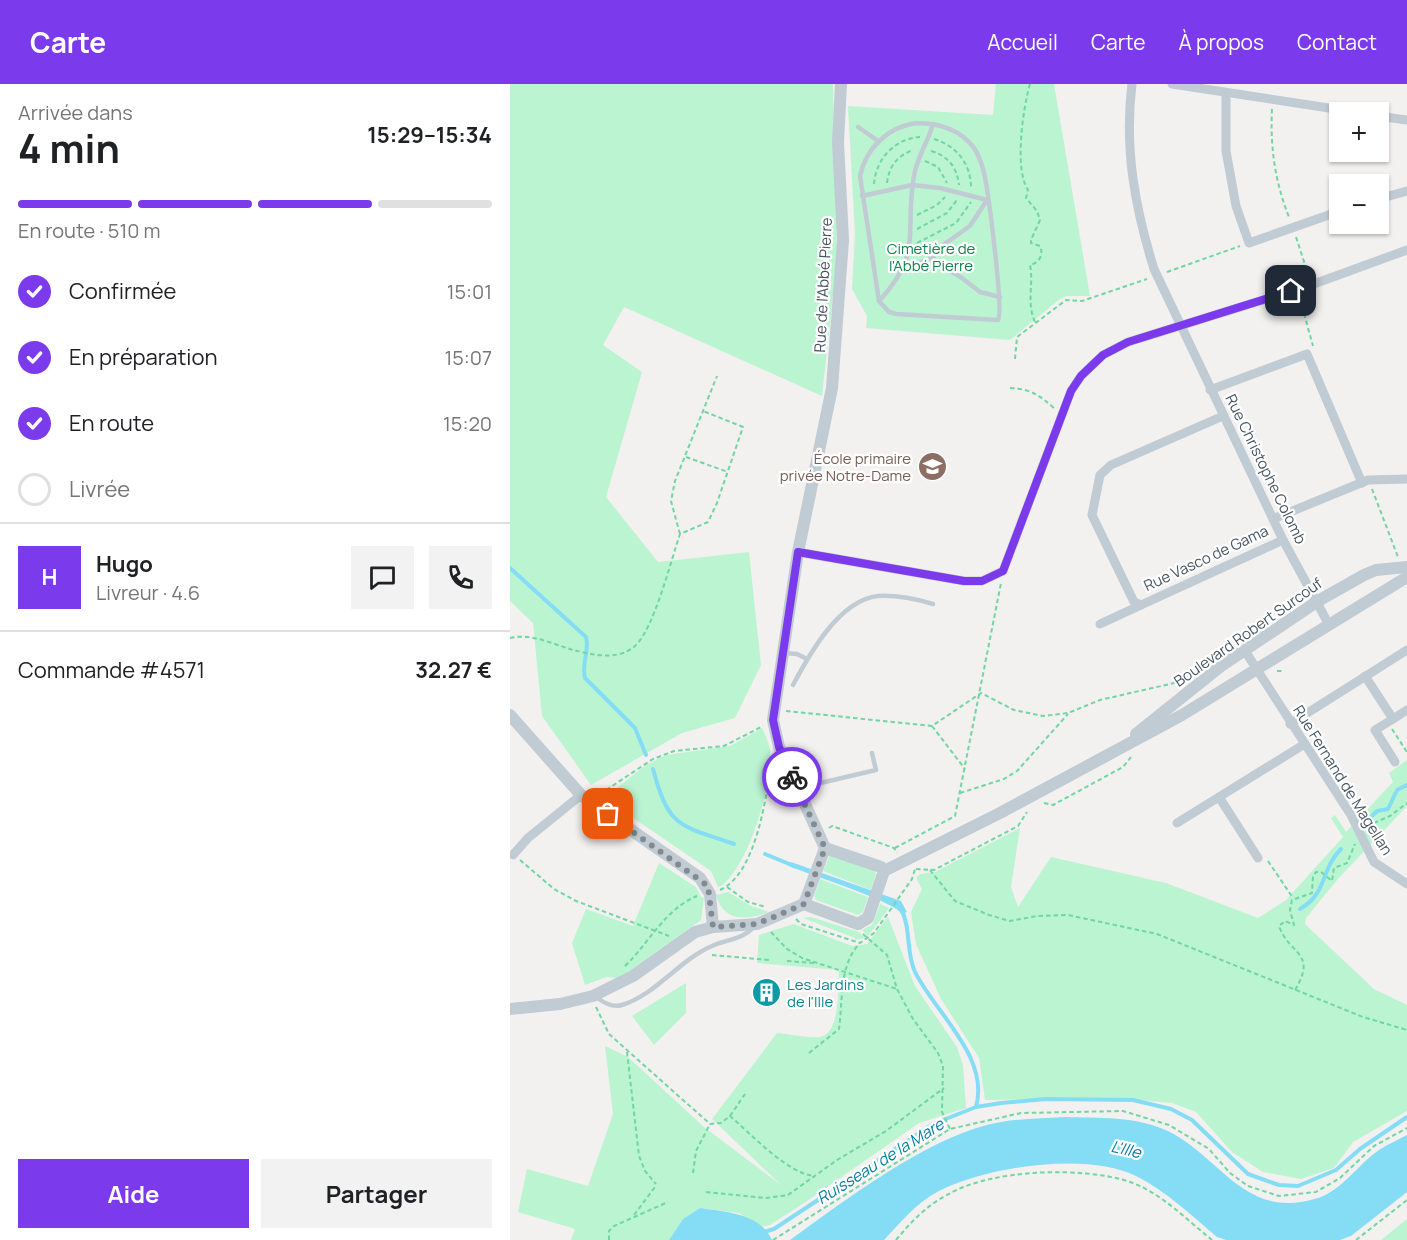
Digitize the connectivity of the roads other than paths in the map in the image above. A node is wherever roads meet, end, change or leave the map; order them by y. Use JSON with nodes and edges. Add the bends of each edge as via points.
{"nodes":[{"id":1,"x":841,"y":84,"type":"edge"},
{"id":2,"x":1132,"y":84,"type":"edge"},
{"id":3,"x":1172,"y":84,"type":"edge"},
{"id":4,"x":1226,"y":93,"type":"junction"},
{"id":5,"x":1329,"y":108,"type":"edge"},
{"id":6,"x":1389,"y":118,"type":"edge"},
{"id":7,"x":1407,"y":120,"type":"edge"},
{"id":8,"x":933,"y":124,"type":"junction"},
{"id":9,"x":858,"y":127,"type":"dead end"},
{"id":10,"x":878,"y":141,"type":"junction"},
{"id":11,"x":912,"y":185,"type":"junction"},
{"id":12,"x":1407,"y":191,"type":"edge"},
{"id":13,"x":862,"y":196,"type":"junction"},
{"id":14,"x":1389,"y":196,"type":"edge"},
{"id":15,"x":987,"y":200,"type":"junction"},
{"id":16,"x":1329,"y":215,"type":"edge"},
{"id":17,"x":1407,"y":250,"type":"edge"},
{"id":18,"x":933,"y":257,"type":"junction"},
{"id":19,"x":904,"y":270,"type":"junction"},
{"id":20,"x":1000,"y":297,"type":"junction"},
{"id":21,"x":879,"y":301,"type":"junction"},
{"id":22,"x":1180,"y":327,"type":"junction"},
{"id":23,"x":1210,"y":390,"type":"junction"},
{"id":24,"x":1223,"y":416,"type":"junction"},
{"id":25,"x":1407,"y":479,"type":"edge"},
{"id":26,"x":1365,"y":481,"type":"junction"},
{"id":27,"x":1273,"y":519,"type":"junction"},
{"id":28,"x":1283,"y":540,"type":"junction"},
{"id":29,"x":798,"y":552,"type":"junction"},
{"id":30,"x":1404,"y":570,"type":"edge"},
{"id":31,"x":1318,"y":601,"type":"junction"},
{"id":32,"x":933,"y":604,"type":"dead end"},
{"id":33,"x":1142,"y":605,"type":"junction"},
{"id":34,"x":1328,"y":623,"type":"junction"},
{"id":35,"x":1100,"y":624,"type":"dead end"},
{"id":36,"x":1407,"y":650,"type":"edge"},
{"id":37,"x":1245,"y":651,"type":"junction"},
{"id":38,"x":783,"y":653,"type":"junction"},
{"id":39,"x":807,"y":659,"type":"junction"},
{"id":40,"x":1257,"y":671,"type":"junction"},
{"id":41,"x":1365,"y":676,"type":"junction"},
{"id":42,"x":793,"y":685,"type":"dead end"},
{"id":43,"x":1407,"y":711,"type":"edge"},
{"id":44,"x":510,"y":715,"type":"edge"},
{"id":45,"x":1390,"y":721,"type":"junction"},
{"id":46,"x":1290,"y":724,"type":"junction"},
{"id":47,"x":1303,"y":745,"type":"junction"},
{"id":48,"x":1119,"y":749,"type":"junction"},
{"id":49,"x":872,"y":753,"type":"dead end"},
{"id":50,"x":1395,"y":762,"type":"dead end"},
{"id":51,"x":798,"y":788,"type":"junction"},
{"id":52,"x":1220,"y":797,"type":"junction"},
{"id":53,"x":585,"y":798,"type":"junction"},
{"id":54,"x":1177,"y":823,"type":"dead end"},
{"id":55,"x":822,"y":853,"type":"junction"},
{"id":56,"x":513,"y":855,"type":"road end"},
{"id":57,"x":1258,"y":858,"type":"road end"},
{"id":58,"x":882,"y":876,"type":"junction"},
{"id":59,"x":1407,"y":884,"type":"edge"},
{"id":60,"x":804,"y":904,"type":"junction"},
{"id":61,"x":757,"y":924,"type":"junction"},
{"id":62,"x":713,"y":927,"type":"junction"},
{"id":63,"x":593,"y":996,"type":"junction"},
{"id":64,"x":510,"y":1009,"type":"edge"}],
"edges":[{"from":1,"to":29,"type":"street","name":"Rue de l'Abbé Pierre","via":[[837,122],[842,261],[831,388]]},
{"from":2,"to":22,"type":"street","name":"Rue Christophe Colomb","via":[[1129,135],[1133,187],[1157,276]]},
{"from":3,"to":4,"type":"street"},
{"from":4,"to":5,"type":"street"},
{"from":4,"to":16,"type":"street","via":[[1226,150],[1236,206],[1249,243]]},
{"from":6,"to":7,"type":"street"},
{"from":8,"to":10,"type":"lane","via":[[908,124]]},
{"from":8,"to":11,"type":"lane"},
{"from":8,"to":15,"type":"lane","via":[[960,134],[974,148],[983,166]]},
{"from":9,"to":10,"type":"lane"},
{"from":10,"to":13,"type":"lane","via":[[862,169]]},
{"from":11,"to":13,"type":"lane"},
{"from":11,"to":15,"type":"lane"},
{"from":11,"to":19,"type":"lane"},
{"from":12,"to":14,"type":"street"},
{"from":13,"to":21,"type":"lane"},
{"from":15,"to":18,"type":"lane","via":[[970,226],[936,250]]},
{"from":15,"to":20,"type":"lane"},
{"from":17,"to":22,"type":"street"},
{"from":18,"to":19,"type":"lane"},
{"from":18,"to":20,"type":"lane","via":[[980,292]]},
{"from":19,"to":21,"type":"lane"},
{"from":20,"to":21,"type":"lane","via":[[1001,315],[994,321],[896,314]]},
{"from":22,"to":23,"type":"street","name":"Rue Christophe Colomb"},
{"from":22,"to":29,"type":"street","via":[[1128,342],[1103,355],[1081,376],[1061,414],[1003,571],[982,581],[964,581]]},
{"from":23,"to":24,"type":"street","name":"Rue Christophe Colomb"},
{"from":23,"to":26,"type":"street","via":[[1307,354]]},
{"from":24,"to":27,"type":"street","name":"Rue Christophe Colomb"},
{"from":24,"to":33,"type":"street","name":"Rue Vasco de Gama","via":[[1111,465],[1100,476],[1092,515],[1134,602]]},
{"from":25,"to":26,"type":"street"},
{"from":26,"to":27,"type":"street"},
{"from":27,"to":28,"type":"street","name":"Rue Christophe Colomb"},
{"from":28,"to":31,"type":"street","name":"Rue Christophe Colomb"},
{"from":28,"to":33,"type":"street","name":"Rue Vasco de Gama"},
{"from":29,"to":38,"type":"street","name":"Rue de l'Abbé Pierre"},
{"from":30,"to":31,"type":"street","name":"Boulevard Robert Surcouf","via":[[1364,574]]},
{"from":30,"to":34,"type":"street","name":"Boulevard Robert Surcouf"},
{"from":31,"to":34,"type":"street","name":"Rue Christophe Colomb"},
{"from":31,"to":37,"type":"street","name":"Boulevard Robert Surcouf"},
{"from":32,"to":39,"type":"lane","via":[[875,596],[837,620]]},
{"from":33,"to":35,"type":"street","name":"Rue Vasco de Gama"},
{"from":34,"to":40,"type":"street","name":"Boulevard Robert Surcouf"},
{"from":36,"to":41,"type":"street"},
{"from":37,"to":40,"type":"street","name":"Rue Fernand de Magellan"},
{"from":37,"to":48,"type":"street","name":"Boulevard Robert Surcouf","via":[[1166,707]]},
{"from":38,"to":39,"type":"lane"},
{"from":38,"to":51,"type":"street","name":"Rue de l'Abbé Pierre","via":[[774,715],[779,747]]},
{"from":39,"to":42,"type":"lane"},
{"from":40,"to":46,"type":"street","name":"Rue Fernand de Magellan"},
{"from":40,"to":48,"type":"street","name":"Boulevard Robert Surcouf"},
{"from":41,"to":45,"type":"street"},
{"from":41,"to":46,"type":"street"},
{"from":43,"to":45,"type":"street"},
{"from":44,"to":53,"type":"street"},
{"from":45,"to":50,"type":"street","via":[[1375,730]]},
{"from":46,"to":47,"type":"street","name":"Rue Fernand de Magellan"},
{"from":47,"to":52,"type":"street"},
{"from":47,"to":59,"type":"street","name":"Rue Fernand de Magellan","via":[[1351,815],[1374,862]]},
{"from":48,"to":58,"type":"street","name":"Boulevard Robert Surcouf","via":[[906,867]]},
{"from":49,"to":51,"type":"lane","via":[[876,770]]},
{"from":51,"to":55,"type":"street"},
{"from":52,"to":54,"type":"street"},
{"from":52,"to":57,"type":"street"},
{"from":53,"to":56,"type":"street","via":[[528,838]]},
{"from":53,"to":62,"type":"street","via":[[700,878],[710,894]]},
{"from":55,"to":58,"type":"street","via":[[881,867]]},
{"from":55,"to":60,"type":"street"},
{"from":58,"to":60,"type":"street","via":[[868,918],[858,924]]},
{"from":60,"to":61,"type":"street"},
{"from":61,"to":62,"type":"street"},
{"from":61,"to":63,"type":"lane","via":[[748,933],[712,946],[654,988],[620,1006]]},
{"from":62,"to":63,"type":"street","via":[[681,941],[633,976]]},
{"from":63,"to":64,"type":"street"}]}
